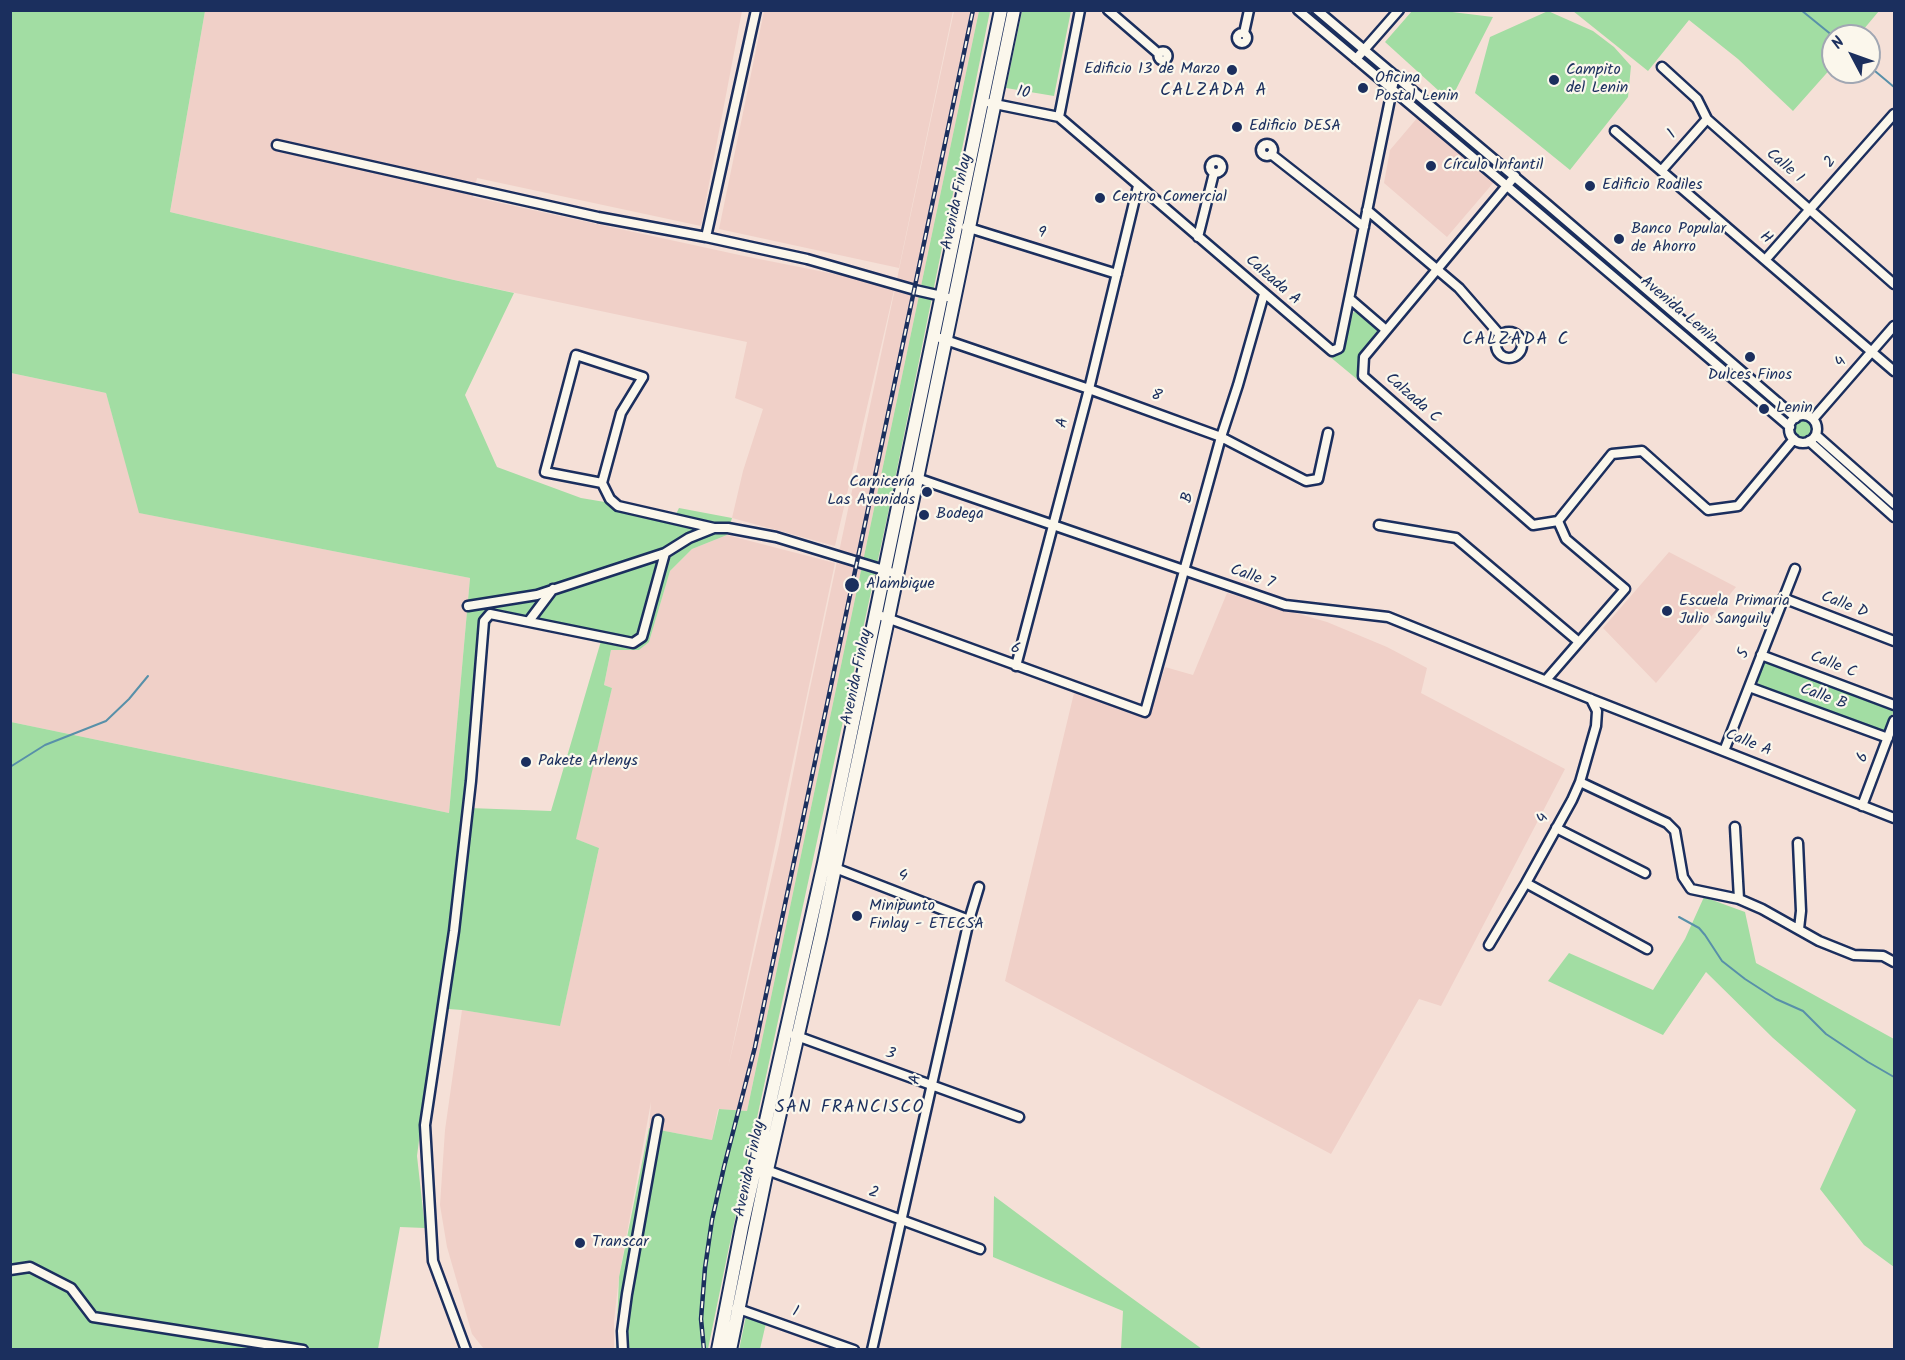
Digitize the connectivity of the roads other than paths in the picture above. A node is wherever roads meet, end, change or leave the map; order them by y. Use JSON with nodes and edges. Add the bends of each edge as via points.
{"nodes":[{"id":1,"x":756,"y":10,"type":"edge"},
{"id":2,"x":1001,"y":10,"type":"edge"},
{"id":3,"x":1014,"y":10,"type":"edge"},
{"id":4,"x":1080,"y":10,"type":"edge"},
{"id":5,"x":1108,"y":10,"type":"edge"},
{"id":6,"x":1249,"y":10,"type":"edge"},
{"id":7,"x":1298,"y":10,"type":"edge"},
{"id":8,"x":1317,"y":10,"type":"edge"},
{"id":9,"x":1399,"y":10,"type":"edge"},
{"id":10,"x":1244,"y":33,"type":"dead end"},
{"id":11,"x":1364,"y":50,"type":"junction"},
{"id":12,"x":1159,"y":54,"type":"dead end"},
{"id":13,"x":1356,"y":59,"type":"junction"},
{"id":14,"x":1662,"y":67,"type":"dead end"},
{"id":15,"x":1395,"y":75,"type":"junction"},
{"id":16,"x":1392,"y":90,"type":"junction"},
{"id":17,"x":982,"y":101,"type":"junction"},
{"id":18,"x":995,"y":104,"type":"junction"},
{"id":19,"x":1894,"y":114,"type":"edge"},
{"id":20,"x":1059,"y":117,"type":"junction"},
{"id":21,"x":1707,"y":119,"type":"junction"},
{"id":22,"x":1615,"y":131,"type":"dead end"},
{"id":23,"x":277,"y":145,"type":"dead end"},
{"id":24,"x":1271,"y":154,"type":"dead end"},
{"id":25,"x":1662,"y":170,"type":"junction"},
{"id":26,"x":1214,"y":173,"type":"dead end"},
{"id":27,"x":1515,"y":176,"type":"junction"},
{"id":28,"x":1137,"y":186,"type":"junction"},
{"id":29,"x":1507,"y":186,"type":"junction"},
{"id":30,"x":1810,"y":209,"type":"junction"},
{"id":31,"x":1367,"y":210,"type":"junction"},
{"id":32,"x":956,"y":224,"type":"junction"},
{"id":33,"x":1364,"y":227,"type":"junction"},
{"id":34,"x":969,"y":228,"type":"junction"},
{"id":35,"x":706,"y":237,"type":"junction"},
{"id":36,"x":1198,"y":237,"type":"junction"},
{"id":37,"x":1766,"y":260,"type":"junction"},
{"id":38,"x":1437,"y":271,"type":"junction"},
{"id":39,"x":1117,"y":274,"type":"junction"},
{"id":40,"x":1894,"y":284,"type":"edge"},
{"id":41,"x":1264,"y":294,"type":"junction"},
{"id":42,"x":942,"y":296,"type":"junction"},
{"id":43,"x":955,"y":299,"type":"junction"},
{"id":44,"x":1350,"y":299,"type":"junction"},
{"id":45,"x":1894,"y":326,"type":"edge"},
{"id":46,"x":1386,"y":330,"type":"junction"},
{"id":47,"x":1500,"y":335,"type":"dead end"},
{"id":48,"x":934,"y":336,"type":"junction"},
{"id":49,"x":946,"y":340,"type":"junction"},
{"id":50,"x":1872,"y":352,"type":"junction"},
{"id":51,"x":1894,"y":371,"type":"edge"},
{"id":52,"x":1089,"y":389,"type":"junction"},
{"id":53,"x":1796,"y":418,"type":"junction"},
{"id":54,"x":1813,"y":419,"type":"junction"},
{"id":55,"x":1790,"y":427,"type":"junction"},
{"id":56,"x":1328,"y":433,"type":"dead end"},
{"id":57,"x":1221,"y":437,"type":"junction"},
{"id":58,"x":1812,"y":438,"type":"junction"},
{"id":59,"x":1794,"y":440,"type":"junction"},
{"id":60,"x":911,"y":476,"type":"junction"},
{"id":61,"x":602,"y":483,"type":"junction"},
{"id":62,"x":1894,"y":504,"type":"edge"},
{"id":63,"x":1894,"y":517,"type":"edge"},
{"id":64,"x":1558,"y":521,"type":"junction"},
{"id":65,"x":1053,"y":525,"type":"junction"},
{"id":66,"x":1378,"y":525,"type":"dead end"},
{"id":67,"x":714,"y":528,"type":"junction"},
{"id":68,"x":665,"y":553,"type":"junction"},
{"id":69,"x":1795,"y":569,"type":"dead end"},
{"id":70,"x":1185,"y":571,"type":"junction"},
{"id":71,"x":891,"y":573,"type":"junction"},
{"id":72,"x":554,"y":589,"type":"junction"},
{"id":73,"x":1783,"y":598,"type":"junction"},
{"id":74,"x":468,"y":606,"type":"dead end"},
{"id":75,"x":882,"y":617,"type":"junction"},
{"id":76,"x":529,"y":621,"type":"junction"},
{"id":77,"x":1894,"y":641,"type":"edge"},
{"id":78,"x":1579,"y":642,"type":"junction"},
{"id":79,"x":1761,"y":655,"type":"junction"},
{"id":80,"x":1016,"y":666,"type":"junction"},
{"id":81,"x":1546,"y":680,"type":"junction"},
{"id":82,"x":1749,"y":687,"type":"junction"},
{"id":83,"x":1591,"y":699,"type":"junction"},
{"id":84,"x":1894,"y":705,"type":"edge"},
{"id":85,"x":1145,"y":712,"type":"joint"},
{"id":86,"x":1894,"y":721,"type":"edge"},
{"id":87,"x":1888,"y":738,"type":"junction"},
{"id":88,"x":1724,"y":751,"type":"junction"},
{"id":89,"x":1580,"y":782,"type":"junction"},
{"id":90,"x":1862,"y":806,"type":"junction"},
{"id":91,"x":1894,"y":818,"type":"edge"},
{"id":92,"x":1735,"y":827,"type":"dead end"},
{"id":93,"x":1556,"y":828,"type":"junction"},
{"id":94,"x":1798,"y":843,"type":"dead end"},
{"id":95,"x":830,"y":865,"type":"junction"},
{"id":96,"x":1645,"y":873,"type":"dead end"},
{"id":97,"x":1526,"y":884,"type":"junction"},
{"id":98,"x":979,"y":887,"type":"dead end"},
{"id":99,"x":1739,"y":899,"type":"junction"},
{"id":100,"x":969,"y":920,"type":"junction"},
{"id":101,"x":1799,"y":929,"type":"junction"},
{"id":102,"x":1489,"y":945,"type":"dead end"},
{"id":103,"x":1647,"y":949,"type":"dead end"},
{"id":104,"x":1894,"y":962,"type":"edge"},
{"id":105,"x":791,"y":1034,"type":"junction"},
{"id":106,"x":931,"y":1086,"type":"junction"},
{"id":107,"x":1019,"y":1117,"type":"dead end"},
{"id":108,"x":658,"y":1120,"type":"dead end"},
{"id":109,"x":761,"y":1168,"type":"junction"},
{"id":110,"x":901,"y":1220,"type":"junction"},
{"id":111,"x":980,"y":1249,"type":"dead end"},
{"id":112,"x":10,"y":1270,"type":"edge"},
{"id":113,"x":733,"y":1308,"type":"junction"},
{"id":114,"x":303,"y":1350,"type":"edge"},
{"id":115,"x":466,"y":1350,"type":"edge"},
{"id":116,"x":623,"y":1350,"type":"edge"},
{"id":117,"x":718,"y":1350,"type":"edge"},
{"id":118,"x":730,"y":1350,"type":"edge"},
{"id":119,"x":854,"y":1350,"type":"edge"},
{"id":120,"x":872,"y":1350,"type":"edge"}],
"edges":[{"from":1,"to":35,"type":"street"},
{"from":2,"to":17,"type":"highway","name":"Avenida Finlay"},
{"from":3,"to":18,"type":"highway","name":"Avenida Finlay"},
{"from":4,"to":20,"type":"street"},
{"from":5,"to":12,"type":"street"},
{"from":6,"to":10,"type":"street"},
{"from":7,"to":13,"type":"street","name":"Avenida Lenin"},
{"from":8,"to":11,"type":"street","name":"Avenida Lenin"},
{"from":9,"to":11,"type":"street"},
{"from":11,"to":13,"type":"street"},
{"from":11,"to":15,"type":"street","name":"Avenida Lenin"},
{"from":13,"to":16,"type":"street","name":"Avenida Lenin"},
{"from":14,"to":21,"type":"street","name":"Calle I","via":[[1697,99]]},
{"from":15,"to":16,"type":"street","name":"Calzada A"},
{"from":15,"to":27,"type":"street","name":"Avenida Lenin"},
{"from":16,"to":29,"type":"street","name":"Avenida Lenin"},
{"from":16,"to":31,"type":"street","name":"Calzada A"},
{"from":17,"to":18,"type":"street","name":"10"},
{"from":17,"to":32,"type":"highway","name":"Avenida Finlay"},
{"from":18,"to":20,"type":"street","name":"10"},
{"from":18,"to":34,"type":"highway","name":"Avenida Finlay"},
{"from":19,"to":30,"type":"street","name":"2"},
{"from":20,"to":28,"type":"street","name":"Calzada A"},
{"from":21,"to":25,"type":"street","name":"1"},
{"from":21,"to":30,"type":"street","name":"Calle I"},
{"from":22,"to":25,"type":"street","name":"H"},
{"from":23,"to":35,"type":"street","via":[[598,217]]},
{"from":24,"to":33,"type":"street"},
{"from":25,"to":37,"type":"street","name":"H"},
{"from":26,"to":36,"type":"street"},
{"from":27,"to":29,"type":"street","name":"Calzada C"},
{"from":27,"to":53,"type":"street","name":"Avenida Lenin"},
{"from":28,"to":36,"type":"street","name":"Calzada A"},
{"from":28,"to":39,"type":"street","name":"A"},
{"from":29,"to":38,"type":"street","name":"Calzada C"},
{"from":29,"to":55,"type":"street","name":"Avenida Lenin"},
{"from":30,"to":37,"type":"street","name":"2"},
{"from":30,"to":40,"type":"street","name":"Calle I"},
{"from":31,"to":33,"type":"street","name":"Calzada A"},
{"from":31,"to":38,"type":"street"},
{"from":32,"to":34,"type":"street","name":"9"},
{"from":32,"to":42,"type":"highway","name":"Avenida Finlay"},
{"from":33,"to":44,"type":"street","name":"Calzada A"},
{"from":34,"to":39,"type":"street","name":"9"},
{"from":34,"to":43,"type":"highway","name":"Avenida Finlay"},
{"from":35,"to":42,"type":"street","via":[[807,259]]},
{"from":36,"to":41,"type":"street","name":"Calzada A"},
{"from":37,"to":50,"type":"street","name":"H"},
{"from":38,"to":46,"type":"street","name":"Calzada C"},
{"from":38,"to":47,"type":"street","via":[[1459,288]]},
{"from":39,"to":52,"type":"street","name":"A"},
{"from":41,"to":44,"type":"street","name":"Calzada A","via":[[1332,351],[1340,348]]},
{"from":41,"to":57,"type":"street","name":"B"},
{"from":42,"to":43,"type":"street"},
{"from":42,"to":48,"type":"highway","name":"Avenida Finlay"},
{"from":43,"to":49,"type":"highway","name":"Avenida Finlay"},
{"from":44,"to":46,"type":"street"},
{"from":45,"to":50,"type":"street","name":"4"},
{"from":46,"to":64,"type":"street","name":"Calzada C","via":[[1364,357],[1363,376],[1533,525]]},
{"from":48,"to":49,"type":"street","name":"8"},
{"from":48,"to":60,"type":"highway","name":"Avenida Finlay"},
{"from":49,"to":52,"type":"street","name":"8"},
{"from":49,"to":60,"type":"highway","name":"Avenida Finlay"},
{"from":50,"to":51,"type":"street","name":"H"},
{"from":50,"to":54,"type":"street","name":"4"},
{"from":52,"to":57,"type":"street","name":"8"},
{"from":52,"to":65,"type":"street","name":"A"},
{"from":53,"to":54,"type":"street"},
{"from":53,"to":55,"type":"street"},
{"from":54,"to":58,"type":"street","via":[[1817,427]]},
{"from":55,"to":59,"type":"street"},
{"from":56,"to":57,"type":"street","name":"8","via":[[1318,479],[1306,481]]},
{"from":57,"to":70,"type":"street","name":"B"},
{"from":58,"to":59,"type":"street","via":[[1801,443]]},
{"from":58,"to":62,"type":"street"},
{"from":58,"to":63,"type":"street"},
{"from":59,"to":64,"type":"street","via":[[1738,506],[1708,510],[1642,451],[1612,454]]},
{"from":60,"to":65,"type":"street","name":"Calle 7"},
{"from":60,"to":71,"type":"highway","name":"Avenida Finlay"},
{"from":61,"to":61,"type":"street","via":[[621,412],[643,377],[576,355],[545,472]]},
{"from":61,"to":67,"type":"street","via":[[618,506]]},
{"from":64,"to":78,"type":"street","via":[[1566,539],[1625,589]]},
{"from":65,"to":70,"type":"street","name":"Calle 7"},
{"from":65,"to":80,"type":"street","name":"A"},
{"from":66,"to":78,"type":"street","via":[[1456,538]]},
{"from":67,"to":68,"type":"street"},
{"from":67,"to":71,"type":"street","via":[[776,537]]},
{"from":68,"to":72,"type":"street"},
{"from":68,"to":76,"type":"street","via":[[642,637],[633,643]]},
{"from":69,"to":73,"type":"street","name":"5"},
{"from":70,"to":81,"type":"street","name":"Calle 7","via":[[1285,605],[1388,617]]},
{"from":70,"to":85,"type":"street","name":"B"},
{"from":71,"to":75,"type":"highway","name":"Avenida Finlay"},
{"from":72,"to":74,"type":"street"},
{"from":72,"to":76,"type":"street"},
{"from":73,"to":77,"type":"street","name":"Calle D"},
{"from":73,"to":79,"type":"street","name":"5"},
{"from":75,"to":80,"type":"street","name":"6"},
{"from":75,"to":95,"type":"highway","name":"Avenida Finlay"},
{"from":76,"to":115,"type":"street","via":[[490,614],[484,621],[455,920],[425,1125],[433,1261]]},
{"from":78,"to":81,"type":"street"},
{"from":79,"to":82,"type":"street","name":"5"},
{"from":79,"to":84,"type":"street","name":"Calle C"},
{"from":80,"to":85,"type":"street","name":"6"},
{"from":81,"to":83,"type":"street","name":"Calle 7"},
{"from":82,"to":87,"type":"street","name":"Calle B"},
{"from":82,"to":88,"type":"street","name":"5"},
{"from":83,"to":88,"type":"street","name":"Calle A"},
{"from":83,"to":89,"type":"street","name":"4","via":[[1597,711],[1596,726]]},
{"from":86,"to":87,"type":"street","name":"6"},
{"from":87,"to":90,"type":"street","name":"6"},
{"from":88,"to":90,"type":"street","name":"Calle A"},
{"from":89,"to":93,"type":"street","name":"4"},
{"from":89,"to":99,"type":"street","via":[[1668,823],[1675,831],[1683,877],[1691,889]]},
{"from":90,"to":91,"type":"street","name":"Calle A"},
{"from":92,"to":99,"type":"street"},
{"from":93,"to":96,"type":"street"},
{"from":93,"to":97,"type":"street","name":"4"},
{"from":94,"to":101,"type":"street"},
{"from":95,"to":100,"type":"street","name":"4"},
{"from":95,"to":105,"type":"highway","name":"Avenida Finlay"},
{"from":97,"to":102,"type":"street","name":"4"},
{"from":97,"to":103,"type":"street"},
{"from":98,"to":100,"type":"street","name":"A"},
{"from":99,"to":101,"type":"street"},
{"from":100,"to":106,"type":"street","name":"A"},
{"from":101,"to":104,"type":"street","via":[[1854,955],[1883,956]]},
{"from":105,"to":106,"type":"street","name":"3"},
{"from":105,"to":109,"type":"highway","name":"Avenida Finlay"},
{"from":106,"to":107,"type":"street","name":"3"},
{"from":106,"to":110,"type":"street","name":"A"},
{"from":108,"to":116,"type":"street","via":[[627,1294]]},
{"from":109,"to":110,"type":"street","name":"2"},
{"from":109,"to":113,"type":"highway","name":"Avenida Finlay"},
{"from":110,"to":111,"type":"street","name":"2"},
{"from":110,"to":120,"type":"street","name":"A"},
{"from":112,"to":114,"type":"street","via":[[30,1268],[71,1288],[93,1317]]},
{"from":113,"to":117,"type":"highway","name":"Avenida Finlay"},
{"from":113,"to":118,"type":"highway","name":"Avenida Finlay"},
{"from":113,"to":119,"type":"street","name":"1"}]}
